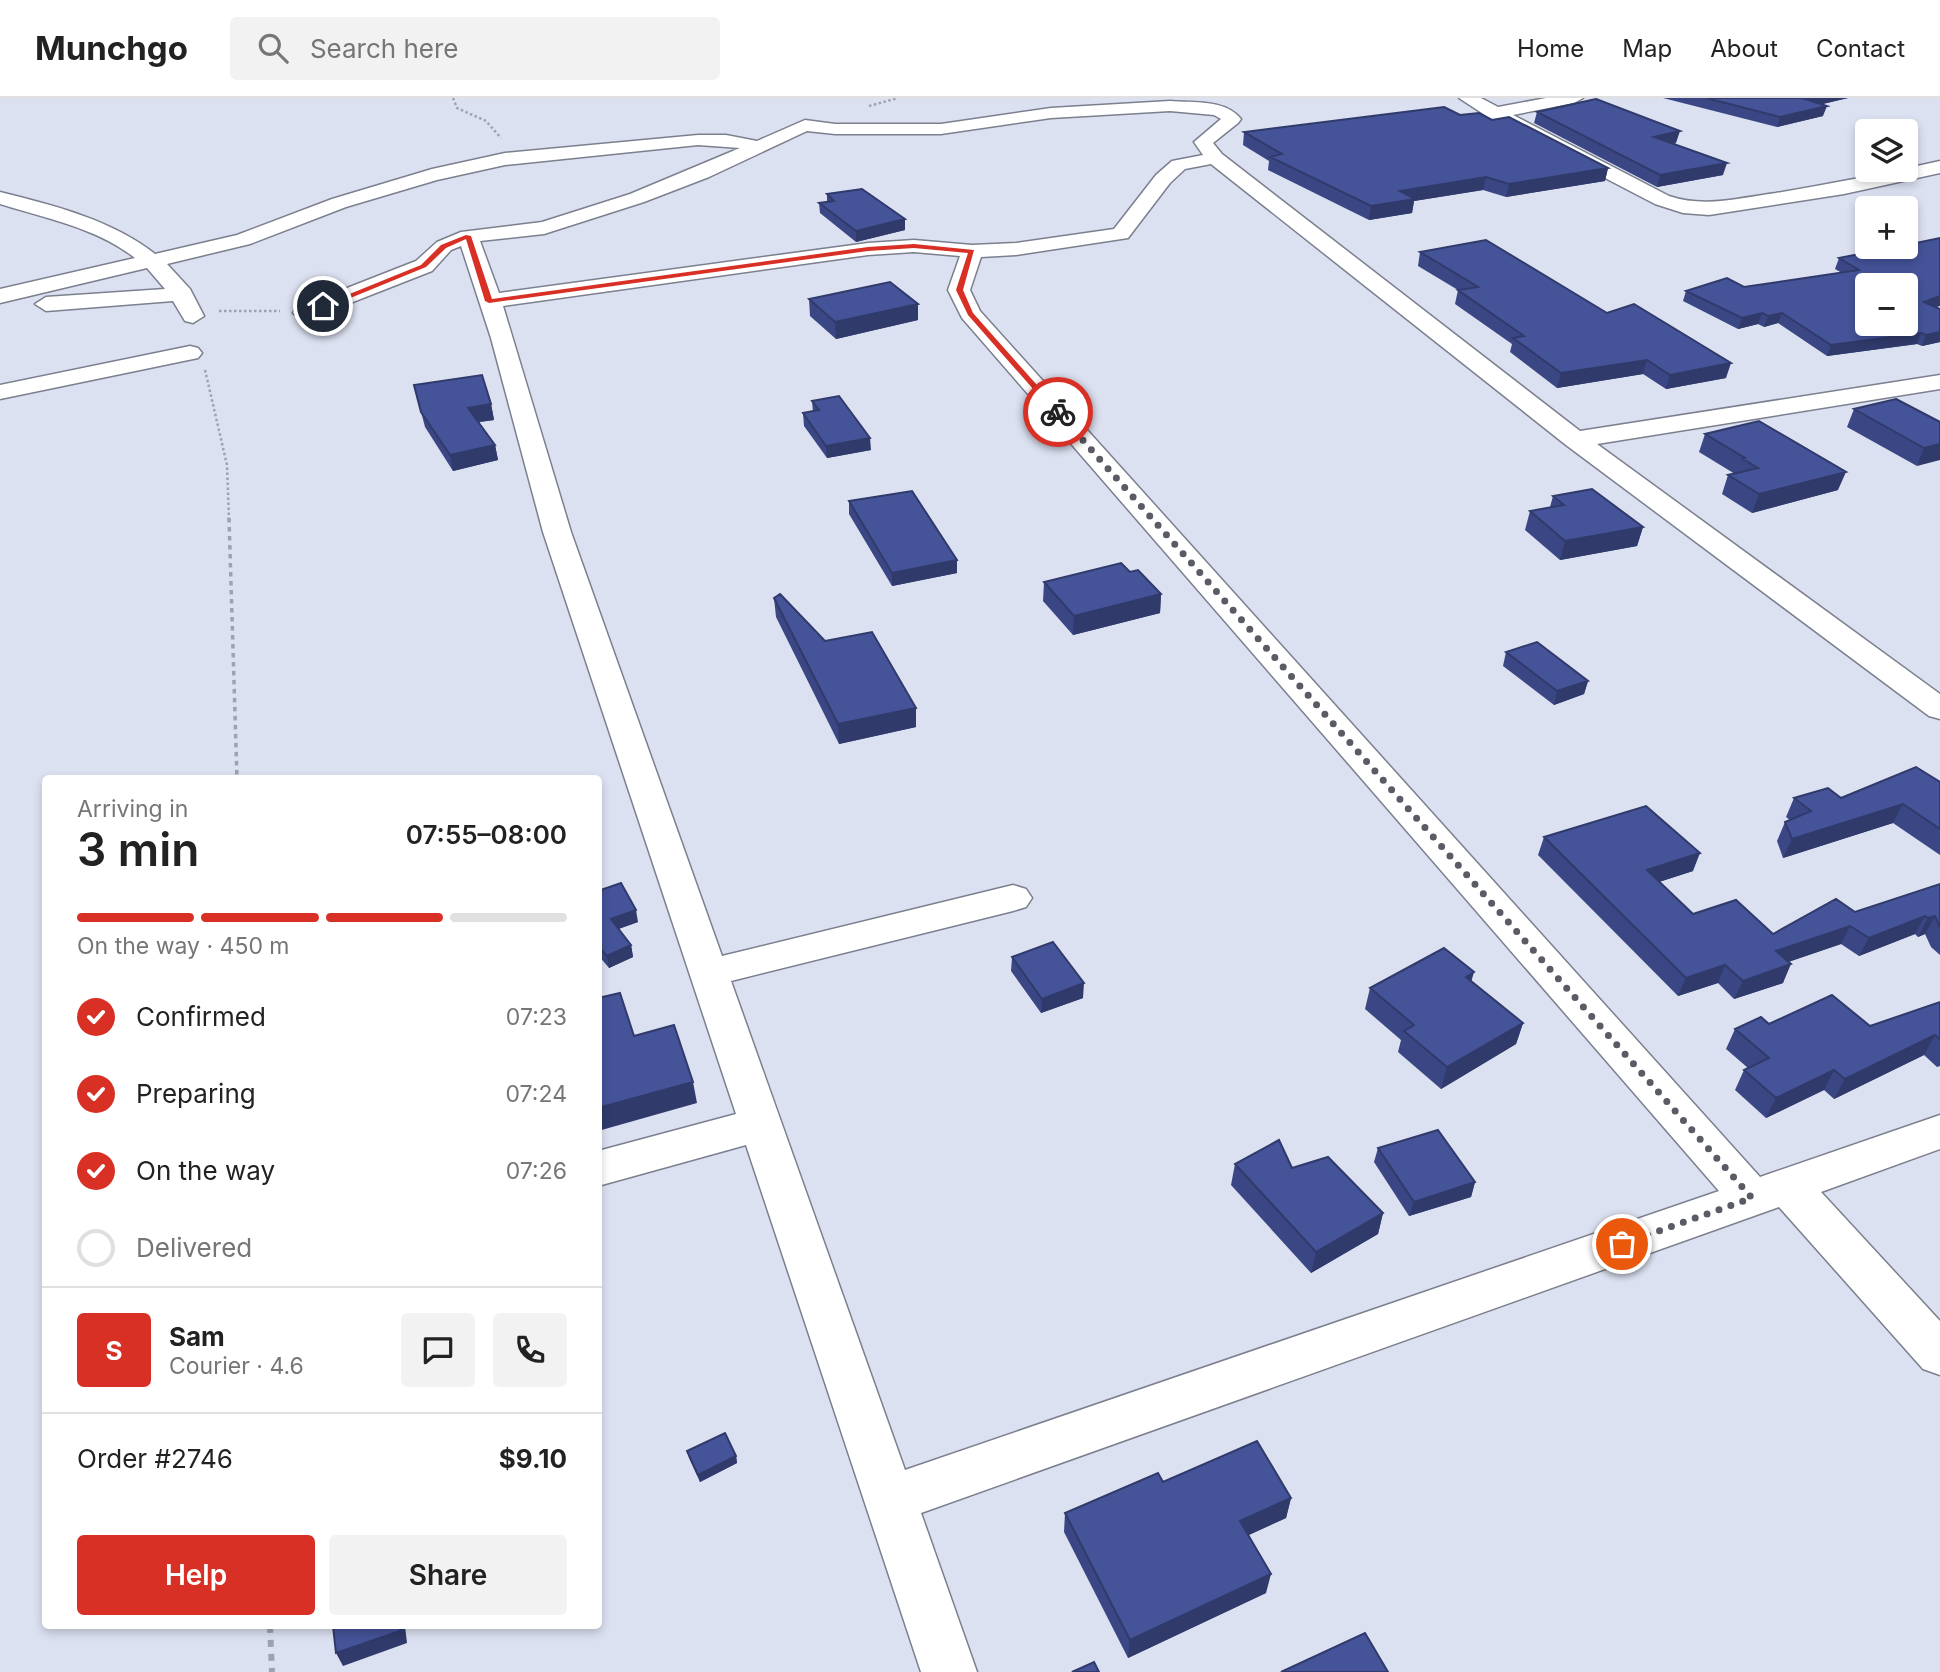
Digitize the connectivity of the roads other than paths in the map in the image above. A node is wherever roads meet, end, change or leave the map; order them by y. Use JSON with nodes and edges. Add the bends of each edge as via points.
{"nodes":[{"id":1,"x":1468,"y":98,"type":"edge"},
{"id":2,"x":1574,"y":98,"type":"edge"},
{"id":3,"x":1212,"y":104,"type":"edge"},
{"id":4,"x":1494,"y":113,"type":"junction"},
{"id":5,"x":756,"y":146,"type":"junction"},
{"id":6,"x":1215,"y":158,"type":"junction"},
{"id":7,"x":1940,"y":167,"type":"edge"},
{"id":8,"x":0,"y":198,"type":"edge"},
{"id":9,"x":468,"y":236,"type":"junction"},
{"id":10,"x":972,"y":251,"type":"junction"},
{"id":11,"x":155,"y":260,"type":"junction"},
{"id":12,"x":183,"y":294,"type":"junction"},
{"id":13,"x":0,"y":296,"type":"edge"},
{"id":14,"x":489,"y":301,"type":"junction"},
{"id":15,"x":0,"y":307,"type":"edge"},
{"id":16,"x":304,"y":313,"type":"road end"},
{"id":17,"x":193,"y":316,"type":"road end"},
{"id":18,"x":190,"y":353,"type":"road end"},
{"id":19,"x":1940,"y":382,"type":"edge"},
{"id":20,"x":1912,"y":388,"type":"junction"},
{"id":21,"x":0,"y":392,"type":"edge"},
{"id":22,"x":1940,"y":404,"type":"edge"},
{"id":23,"x":1575,"y":440,"type":"junction"},
{"id":24,"x":1940,"y":709,"type":"edge"},
{"id":25,"x":1013,"y":898,"type":"dead end"},
{"id":26,"x":710,"y":973,"type":"junction"},
{"id":27,"x":762,"y":1124,"type":"junction"},
{"id":28,"x":1940,"y":1132,"type":"edge"},
{"id":29,"x":602,"y":1168,"type":"edge"},
{"id":30,"x":1770,"y":1191,"type":"junction"},
{"id":31,"x":1940,"y":1354,"type":"edge"},
{"id":32,"x":892,"y":1499,"type":"junction"},
{"id":33,"x":949,"y":1672,"type":"edge"}],
"edges":[{"from":1,"to":4,"type":"street"},
{"from":2,"to":4,"type":"street"},
{"from":3,"to":5,"type":"street","via":[[1051,113],[941,129],[805,125]]},
{"from":3,"to":6,"type":"street","via":[[1232,119],[1203,142]]},
{"from":4,"to":7,"type":"street","via":[[1682,207],[1709,209]]},
{"from":5,"to":9,"type":"street","via":[[664,188],[544,228]]},
{"from":5,"to":11,"type":"street","via":[[698,140],[505,159],[339,203],[243,240]]},
{"from":6,"to":10,"type":"street","via":[[1179,165],[1121,234]]},
{"from":6,"to":23,"type":"street"},
{"from":8,"to":11,"type":"street","via":[[94,227]]},
{"from":9,"to":14,"type":"street"},
{"from":9,"to":16,"type":"street","via":[[444,246],[424,266]]},
{"from":10,"to":14,"type":"street","via":[[914,246],[868,249]]},
{"from":10,"to":30,"type":"street","via":[[959,290],[970,313]]},
{"from":11,"to":12,"type":"street"},
{"from":11,"to":13,"type":"street"},
{"from":12,"to":15,"type":"street"},
{"from":12,"to":17,"type":"street"},
{"from":14,"to":26,"type":"street","via":[[557,532]]},
{"from":18,"to":21,"type":"street"},
{"from":19,"to":20,"type":"street"},
{"from":20,"to":22,"type":"street"},
{"from":20,"to":23,"type":"street"},
{"from":23,"to":24,"type":"street"},
{"from":25,"to":26,"type":"street"},
{"from":26,"to":27,"type":"street"},
{"from":27,"to":29,"type":"street"},
{"from":27,"to":32,"type":"street"},
{"from":28,"to":30,"type":"street"},
{"from":30,"to":31,"type":"street"},
{"from":30,"to":32,"type":"street"},
{"from":32,"to":33,"type":"street"}]}
